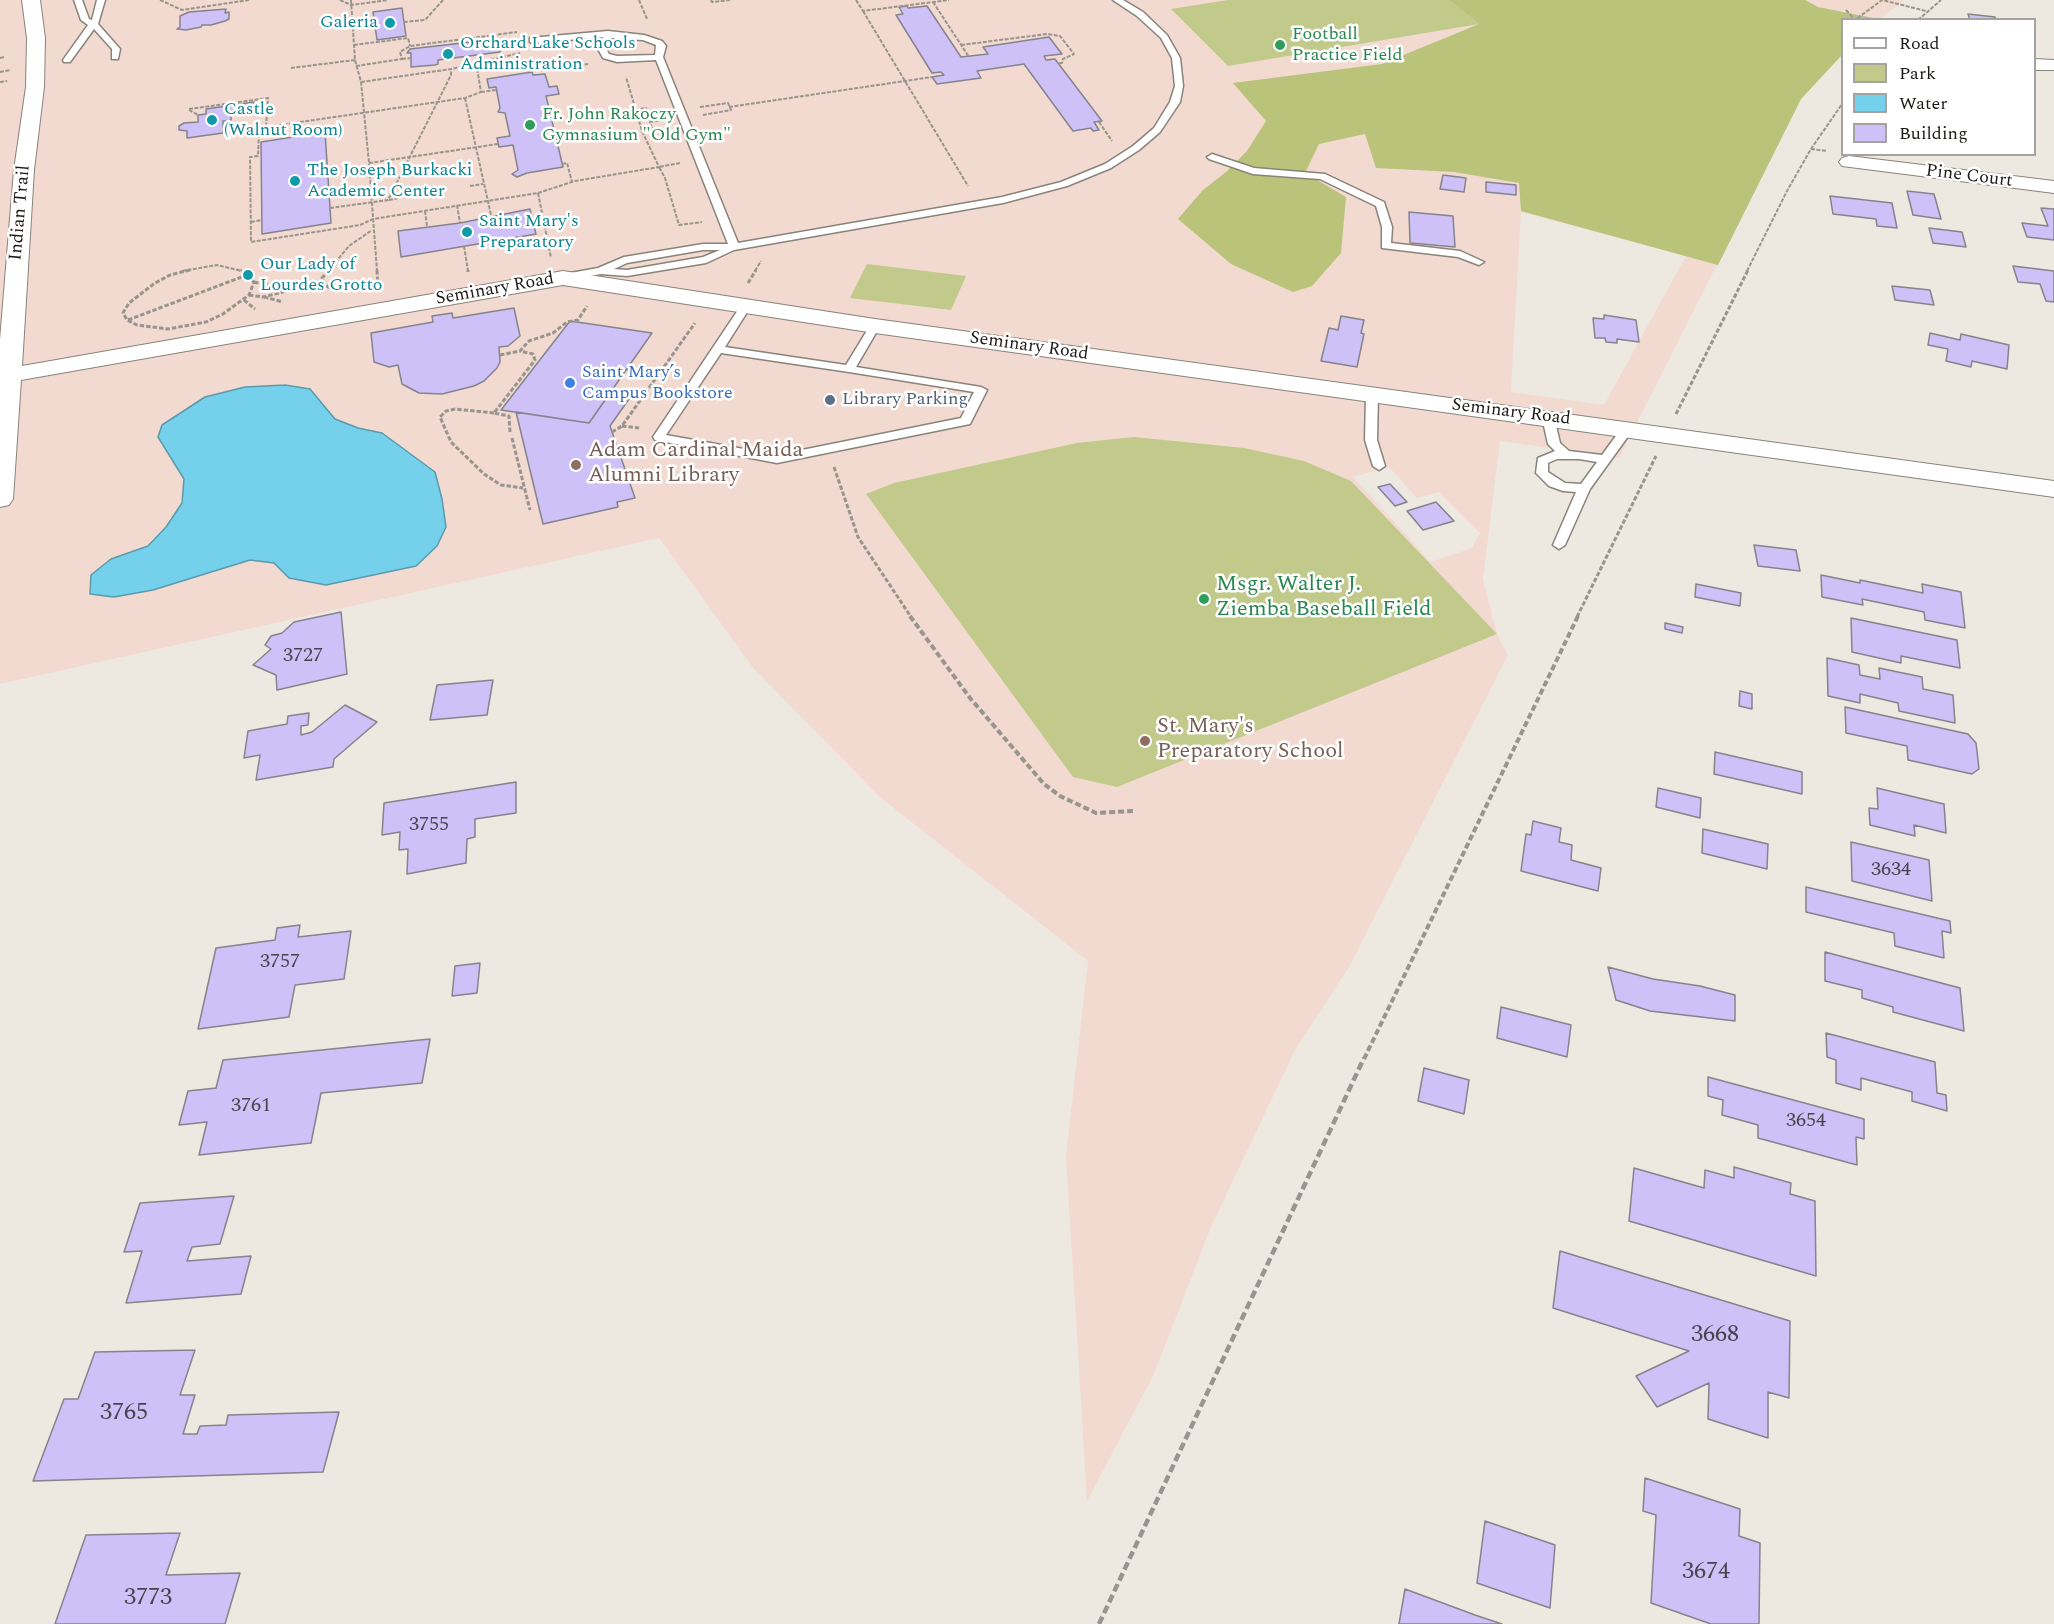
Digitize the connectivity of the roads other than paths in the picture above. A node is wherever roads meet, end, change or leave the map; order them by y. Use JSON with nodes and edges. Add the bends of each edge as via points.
{"nodes":[{"id":1,"x":31,"y":0,"type":"edge"},
{"id":2,"x":78,"y":0,"type":"edge"},
{"id":3,"x":101,"y":0,"type":"edge"},
{"id":4,"x":1124,"y":1,"type":"edge"},
{"id":5,"x":93,"y":24,"type":"junction"},
{"id":6,"x":608,"y":34,"type":"junction"},
{"id":7,"x":533,"y":40,"type":"dead end"},
{"id":8,"x":115,"y":57,"type":"dead end"},
{"id":9,"x":659,"y":57,"type":"junction"},
{"id":10,"x":67,"y":60,"type":"dead end"},
{"id":11,"x":2036,"y":64,"type":"edge"},
{"id":12,"x":2054,"y":65,"type":"edge"},
{"id":13,"x":1212,"y":157,"type":"dead end"},
{"id":14,"x":1849,"y":162,"type":"dead end"},
{"id":15,"x":2054,"y":187,"type":"edge"},
{"id":16,"x":734,"y":247,"type":"junction"},
{"id":17,"x":1479,"y":262,"type":"dead end"},
{"id":18,"x":602,"y":278,"type":"junction"},
{"id":19,"x":740,"y":305,"type":"junction"},
{"id":20,"x":875,"y":326,"type":"junction"},
{"id":21,"x":718,"y":349,"type":"junction"},
{"id":22,"x":849,"y":369,"type":"junction"},
{"id":23,"x":8,"y":375,"type":"junction"},
{"id":24,"x":1372,"y":395,"type":"junction"},
{"id":25,"x":1548,"y":417,"type":"junction"},
{"id":26,"x":1628,"y":428,"type":"junction"},
{"id":27,"x":1566,"y":455,"type":"junction"},
{"id":28,"x":1605,"y":459,"type":"junction"},
{"id":29,"x":1379,"y":466,"type":"dead end"},
{"id":30,"x":1584,"y":488,"type":"junction"},
{"id":31,"x":2054,"y":489,"type":"edge"},
{"id":32,"x":0,"y":499,"type":"edge"},
{"id":33,"x":1559,"y":545,"type":"dead end"}],
"edges":[{"from":1,"to":23,"type":"street","name":"Indian Trail","via":[[36,38],[35,87],[24,170]]},
{"from":2,"to":5,"type":"lane","via":[[85,20]]},
{"from":3,"to":5,"type":"lane"},
{"from":4,"to":16,"type":"lane","via":[[1164,37],[1179,71],[1178,94],[1165,120],[1136,148],[1093,173],[1045,189],[981,204]]},
{"from":5,"to":8,"type":"lane","via":[[116,49]]},
{"from":5,"to":10,"type":"lane"},
{"from":6,"to":7,"type":"lane"},
{"from":6,"to":9,"type":"lane","via":[[659,43]]},
{"from":6,"to":9,"type":"lane","via":[[602,49],[606,56]]},
{"from":9,"to":16,"type":"lane"},
{"from":11,"to":12,"type":"street"},
{"from":13,"to":17,"type":"lane","via":[[1253,171],[1322,176],[1381,204],[1387,227],[1386,246],[1460,254]]},
{"from":14,"to":15,"type":"street","name":"Pine Court"},
{"from":16,"to":18,"type":"lane","via":[[706,260]]},
{"from":18,"to":19,"type":"street","name":"Seminary Road"},
{"from":18,"to":23,"type":"street","name":"Seminary Road","via":[[558,271]]},
{"from":19,"to":20,"type":"street","name":"Seminary Road"},
{"from":19,"to":21,"type":"lane"},
{"from":20,"to":22,"type":"lane"},
{"from":20,"to":24,"type":"street","name":"Seminary Road"},
{"from":21,"to":22,"type":"lane"},
{"from":21,"to":22,"type":"lane","via":[[659,437],[777,459],[966,421],[981,390]]},
{"from":23,"to":32,"type":"street","name":"Indian Trail"},
{"from":24,"to":25,"type":"street","name":"Seminary Road"},
{"from":24,"to":29,"type":"lane","via":[[1371,440]]},
{"from":25,"to":26,"type":"street","name":"Seminary Road"},
{"from":25,"to":27,"type":"lane","via":[[1554,444]]},
{"from":26,"to":28,"type":"lane"},
{"from":26,"to":31,"type":"street","name":"Seminary Road"},
{"from":27,"to":28,"type":"lane"},
{"from":27,"to":30,"type":"lane","via":[[1542,461],[1542,473],[1563,487]]},
{"from":28,"to":30,"type":"lane"},
{"from":30,"to":33,"type":"lane"}]}
